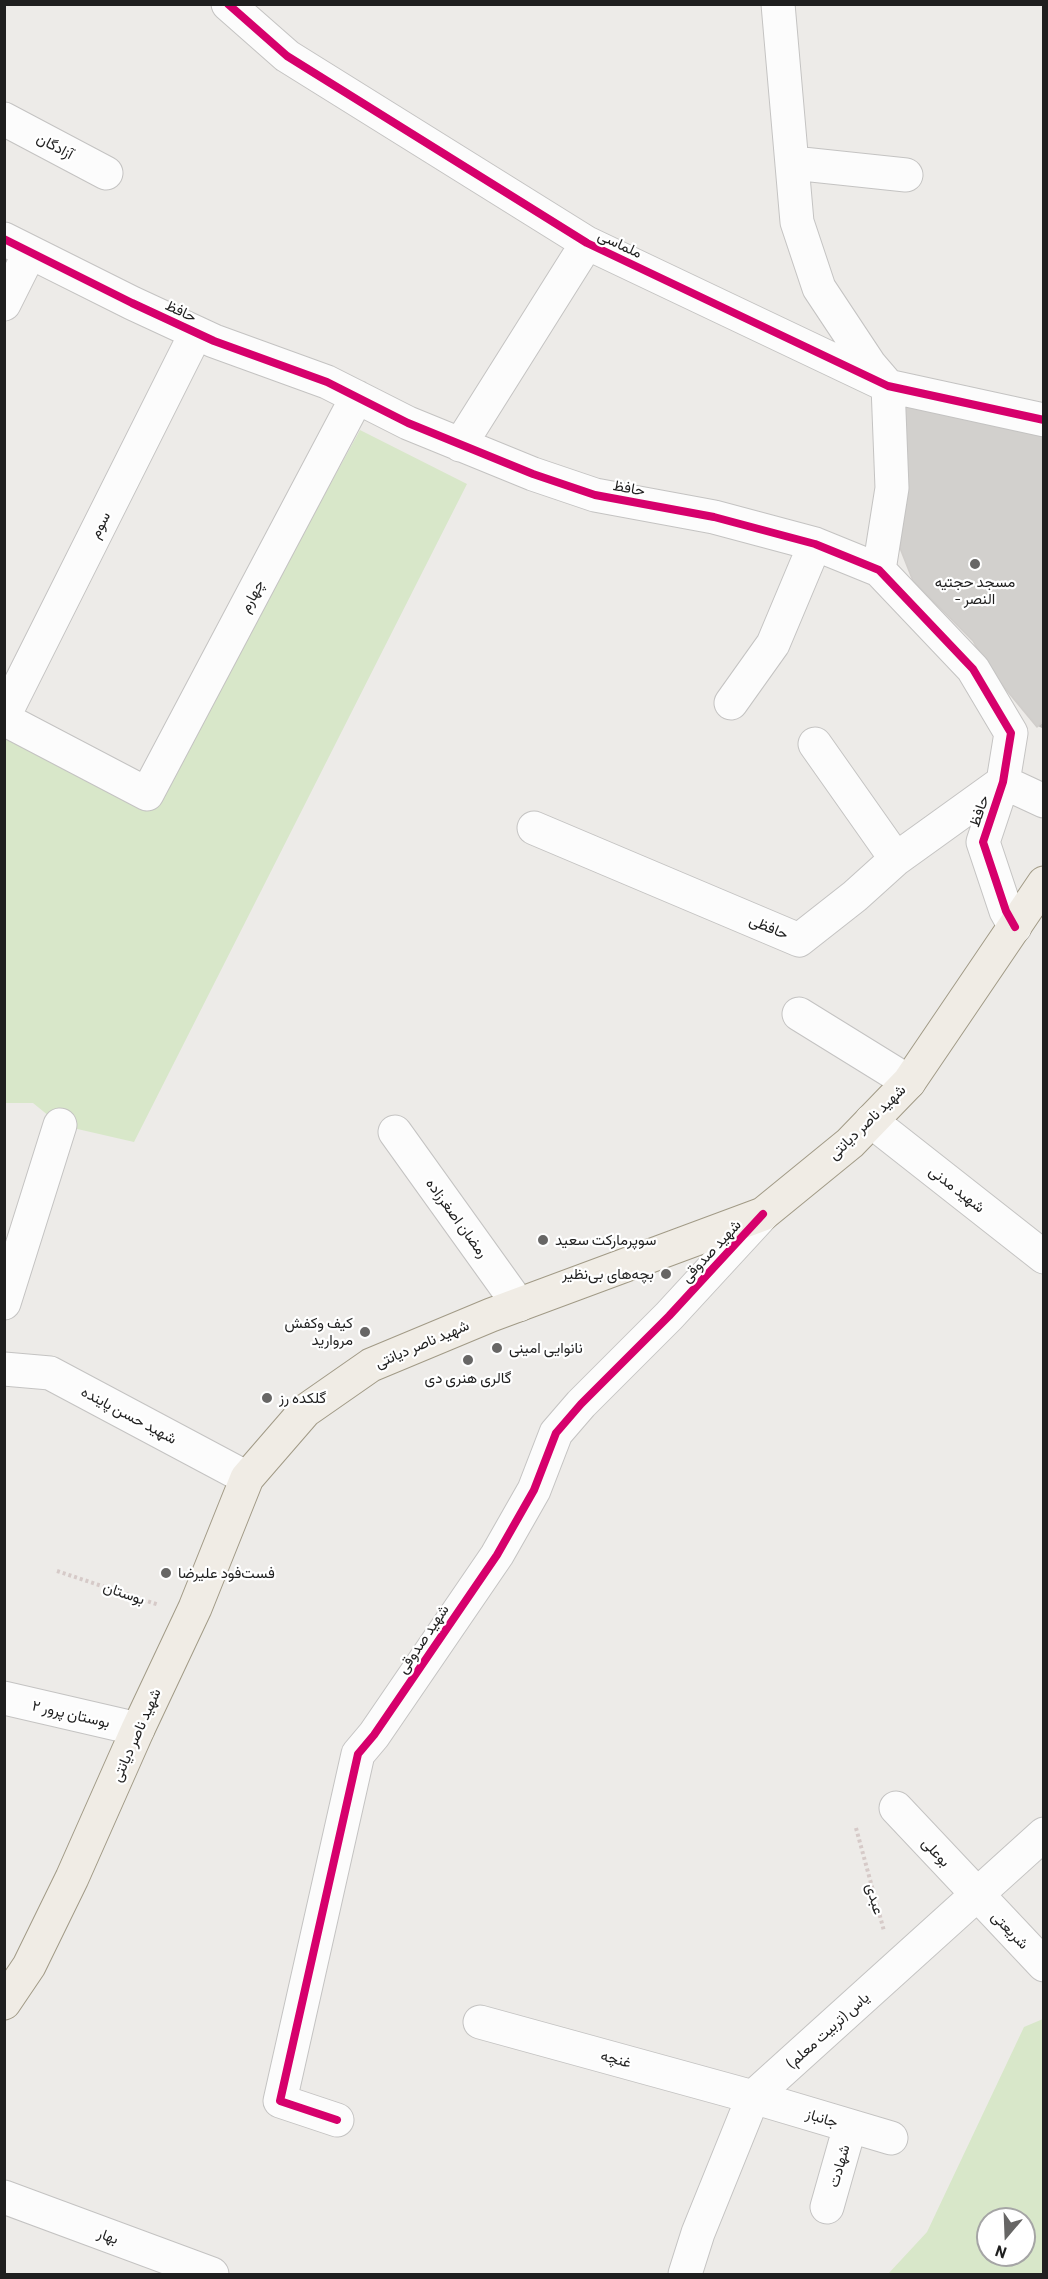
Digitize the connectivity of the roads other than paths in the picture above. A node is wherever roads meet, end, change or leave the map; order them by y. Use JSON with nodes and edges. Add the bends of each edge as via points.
{"nodes":[{"id":1,"x":228,"y":4,"type":"edge"},
{"id":2,"x":778,"y":4,"type":"edge"},
{"id":3,"x":4,"y":119,"type":"edge"},
{"id":4,"x":793,"y":163,"type":"junction"},
{"id":5,"x":106,"y":173,"type":"dead end"},
{"id":6,"x":906,"y":175,"type":"dead end"},
{"id":7,"x":587,"y":243,"type":"junction"},
{"id":8,"x":17,"y":245,"type":"edge"},
{"id":9,"x":4,"y":304,"type":"edge"},
{"id":10,"x":196,"y":333,"type":"junction"},
{"id":11,"x":888,"y":386,"type":"junction"},
{"id":12,"x":357,"y":397,"type":"junction"},
{"id":13,"x":1044,"y":420,"type":"edge"},
{"id":14,"x":460,"y":445,"type":"junction"},
{"id":15,"x":815,"y":544,"type":"junction"},
{"id":16,"x":879,"y":570,"type":"junction"},
{"id":17,"x":731,"y":703,"type":"dead end"},
{"id":18,"x":4,"y":718,"type":"edge"},
{"id":19,"x":815,"y":744,"type":"dead end"},
{"id":20,"x":1003,"y":782,"type":"junction"},
{"id":21,"x":1044,"y":801,"type":"edge"},
{"id":22,"x":534,"y":828,"type":"dead end"},
{"id":23,"x":896,"y":859,"type":"junction"},
{"id":24,"x":1044,"y":883,"type":"edge"},
{"id":25,"x":1015,"y":927,"type":"junction"},
{"id":26,"x":799,"y":1014,"type":"dead end"},
{"id":27,"x":909,"y":1082,"type":"junction"},
{"id":28,"x":871,"y":1121,"type":"junction"},
{"id":29,"x":60,"y":1125,"type":"dead end"},
{"id":30,"x":395,"y":1132,"type":"dead end"},
{"id":31,"x":763,"y":1214,"type":"junction"},
{"id":32,"x":1044,"y":1257,"type":"edge"},
{"id":33,"x":4,"y":1303,"type":"edge"},
{"id":34,"x":519,"y":1305,"type":"junction"},
{"id":35,"x":4,"y":1369,"type":"edge"},
{"id":36,"x":247,"y":1478,"type":"junction"},
{"id":37,"x":4,"y":1698,"type":"edge"},
{"id":38,"x":138,"y":1729,"type":"junction"},
{"id":39,"x":896,"y":1808,"type":"dead end"},
{"id":40,"x":1044,"y":1834,"type":"edge"},
{"id":41,"x":976,"y":1895,"type":"junction"},
{"id":42,"x":1044,"y":1965,"type":"edge"},
{"id":43,"x":5,"y":2000,"type":"edge"},
{"id":44,"x":480,"y":2022,"type":"dead end"},
{"id":45,"x":753,"y":2097,"type":"junction"},
{"id":46,"x":338,"y":2120,"type":"dead end"},
{"id":47,"x":850,"y":2126,"type":"junction"},
{"id":48,"x":891,"y":2138,"type":"dead end"},
{"id":49,"x":4,"y":2198,"type":"edge"},
{"id":50,"x":827,"y":2207,"type":"dead end"},
{"id":51,"x":212,"y":2274,"type":"edge"},
{"id":52,"x":685,"y":2274,"type":"edge"}],
"edges":[{"from":1,"to":7,"type":"street","name":"ملماسی","via":[[288,56]]},
{"from":2,"to":4,"type":"street"},
{"from":3,"to":5,"type":"street","name":"آزادگان"},
{"from":4,"to":6,"type":"street"},
{"from":4,"to":11,"type":"street","via":[[797,222],[819,288]]},
{"from":7,"to":11,"type":"street","name":"ملماسی"},
{"from":7,"to":14,"type":"street"},
{"from":8,"to":9,"type":"street"},
{"from":8,"to":10,"type":"street","name":"حافظ"},
{"from":10,"to":12,"type":"street","name":"حافظ"},
{"from":10,"to":18,"type":"street","name":"سوم"},
{"from":11,"to":13,"type":"street","name":"ملماسی"},
{"from":11,"to":16,"type":"street","via":[[892,488]]},
{"from":12,"to":14,"type":"street","name":"حافظ"},
{"from":12,"to":18,"type":"street","name":"چهارم","via":[[147,794]]},
{"from":14,"to":15,"type":"street","name":"حافظ","via":[[595,495],[714,517]]},
{"from":15,"to":16,"type":"street","name":"حافظ"},
{"from":15,"to":17,"type":"street","via":[[773,644]]},
{"from":16,"to":20,"type":"street","name":"حافظ","via":[[973,669],[1011,733]]},
{"from":19,"to":23,"type":"street"},
{"from":20,"to":21,"type":"street"},
{"from":20,"to":23,"type":"street","name":"حافظی"},
{"from":20,"to":25,"type":"street","name":"حافظ","via":[[983,842]]},
{"from":22,"to":23,"type":"street","name":"حافظی","via":[[799,940]]},
{"from":24,"to":25,"type":"main road","name":"شهید ناصر دیانتی"},
{"from":25,"to":27,"type":"main road","name":"شهید ناصر دیانتی"},
{"from":26,"to":27,"type":"street"},
{"from":27,"to":28,"type":"main road","name":"شهید ناصر دیانتی"},
{"from":28,"to":31,"type":"main road","name":"شهید ناصر دیانتی"},
{"from":28,"to":32,"type":"street","name":"شهید مدنی"},
{"from":29,"to":33,"type":"street"},
{"from":30,"to":34,"type":"street","name":"رمضان اصغرزاده"},
{"from":31,"to":34,"type":"main road","name":"شهید ناصر دیانتی"},
{"from":31,"to":46,"type":"street","name":"شهید صدوقی","via":[[556,1433],[534,1490],[497,1555],[358,1754],[280,2101]]},
{"from":34,"to":36,"type":"main road","name":"شهید ناصر دیانتی","via":[[372,1365],[305,1412]]},
{"from":35,"to":36,"type":"street","name":"شهید حسن پاینده","via":[[50,1373]]},
{"from":36,"to":38,"type":"main road","name":"شهید ناصر دیانتی","via":[[191,1616]]},
{"from":37,"to":38,"type":"street","name":"بوستان پرور ۲"},
{"from":38,"to":43,"type":"main road","name":"شهید ناصر دیانتی","via":[[29,1966]]},
{"from":39,"to":41,"type":"street","name":"بوعلی"},
{"from":40,"to":41,"type":"street","name":"یاس (تربیت معلم)"},
{"from":41,"to":42,"type":"street","name":"شریعتی"},
{"from":41,"to":45,"type":"street","name":"یاس (تربیت معلم)"},
{"from":44,"to":45,"type":"street","name":"غنچه"},
{"from":45,"to":47,"type":"street","name":"جانباز"},
{"from":45,"to":52,"type":"street","name":"یاس (تربیت معلم)"},
{"from":47,"to":48,"type":"street","name":"جانباز"},
{"from":47,"to":50,"type":"street","name":"شهادت"},
{"from":49,"to":51,"type":"street","name":"بهار"}]}
